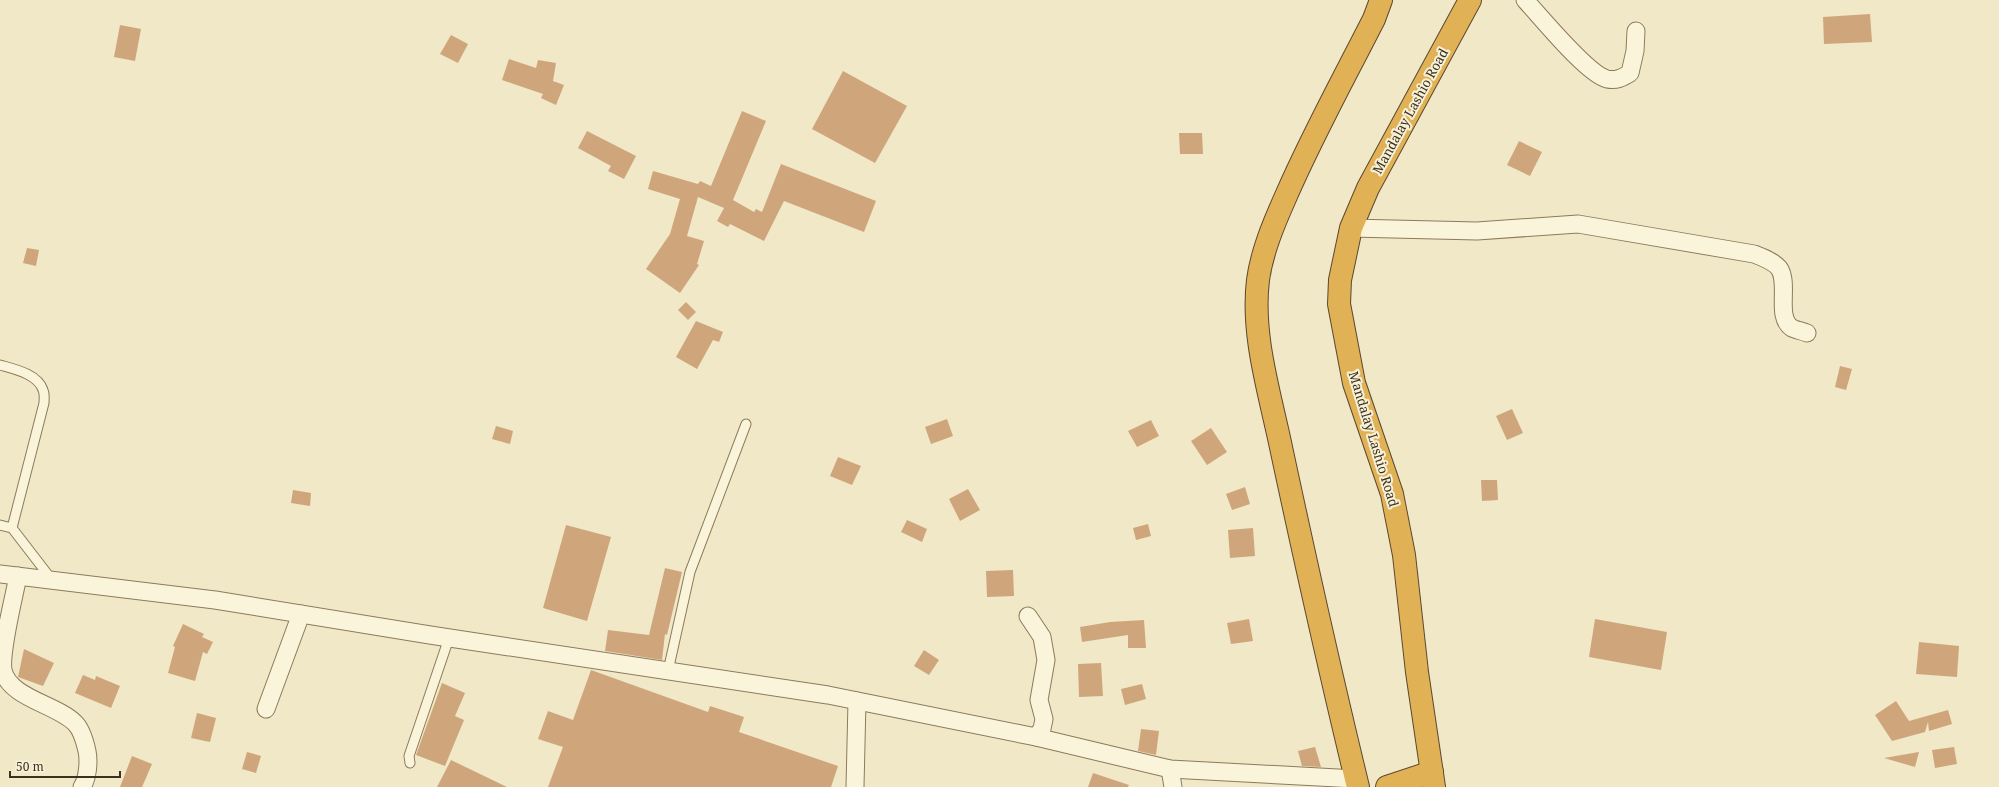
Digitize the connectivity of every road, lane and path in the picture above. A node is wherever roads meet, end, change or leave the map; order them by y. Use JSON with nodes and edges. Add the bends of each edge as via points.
{"nodes":[{"id":1,"x":1381,"y":0,"type":"edge"},
{"id":2,"x":1470,"y":0,"type":"edge"},
{"id":3,"x":1525,"y":0,"type":"edge"},
{"id":4,"x":1636,"y":32,"type":"dead end"},
{"id":5,"x":1351,"y":228,"type":"junction"},
{"id":6,"x":1807,"y":333,"type":"dead end"},
{"id":7,"x":0,"y":365,"type":"edge"},
{"id":8,"x":746,"y":424,"type":"dead end"},
{"id":9,"x":0,"y":525,"type":"edge"},
{"id":10,"x":12,"y":528,"type":"junction"},
{"id":11,"x":0,"y":574,"type":"edge"},
{"id":12,"x":18,"y":576,"type":"junction"},
{"id":13,"x":52,"y":580,"type":"junction"},
{"id":14,"x":301,"y":614,"type":"junction"},
{"id":15,"x":1028,"y":616,"type":"dead end"},
{"id":16,"x":450,"y":638,"type":"junction"},
{"id":17,"x":668,"y":670,"type":"junction"},
{"id":18,"x":857,"y":700,"type":"junction"},
{"id":19,"x":266,"y":709,"type":"dead end"},
{"id":20,"x":1036,"y":737,"type":"junction"},
{"id":21,"x":410,"y":763,"type":"dead end"},
{"id":22,"x":1170,"y":770,"type":"junction"},
{"id":23,"x":1433,"y":779,"type":"edge"},
{"id":24,"x":1357,"y":783,"type":"edge"},
{"id":25,"x":82,"y":787,"type":"edge"},
{"id":26,"x":855,"y":787,"type":"edge"},
{"id":27,"x":1173,"y":787,"type":"edge"},
{"id":28,"x":1387,"y":787,"type":"edge"}],
"edges":[{"from":1,"to":24,"type":"highway","via":[[1374,19],[1300,163],[1262,257],[1258,281],[1257,314],[1262,353],[1305,562]]},
{"from":2,"to":5,"type":"highway","name":"Mandalay Lashio Road","via":[[1386,153]]},
{"from":3,"to":4,"type":"street","via":[[1590,69],[1606,79],[1619,80],[1630,73]]},
{"from":5,"to":6,"type":"street","via":[[1477,231],[1578,224],[1754,254],[1778,267],[1784,288],[1784,316],[1793,328]]},
{"from":5,"to":23,"type":"highway","name":"Mandalay Lashio Road","via":[[1340,280],[1339,304],[1354,383],[1392,494],[1398,521]]},
{"from":7,"to":10,"type":"lane","via":[[34,378],[43,390],[44,403]]},
{"from":8,"to":17,"type":"lane","via":[[690,572]]},
{"from":9,"to":10,"type":"lane"},
{"from":10,"to":13,"type":"lane"},
{"from":11,"to":12,"type":"street"},
{"from":12,"to":13,"type":"street"},
{"from":12,"to":25,"type":"street","via":[[3,656],[3,670],[9,682],[19,691],[64,714],[76,724],[89,758]]},
{"from":13,"to":14,"type":"street","via":[[215,600]]},
{"from":14,"to":16,"type":"street"},
{"from":14,"to":19,"type":"street"},
{"from":15,"to":20,"type":"street","via":[[1042,637],[1046,660],[1040,700],[1044,719],[1042,729]]},
{"from":16,"to":17,"type":"street"},
{"from":16,"to":21,"type":"lane","via":[[409,756]]},
{"from":17,"to":18,"type":"street"},
{"from":18,"to":20,"type":"street"},
{"from":18,"to":26,"type":"street"},
{"from":20,"to":22,"type":"street"},
{"from":22,"to":24,"type":"street"},
{"from":22,"to":27,"type":"street"},
{"from":23,"to":28,"type":"highway"}]}
